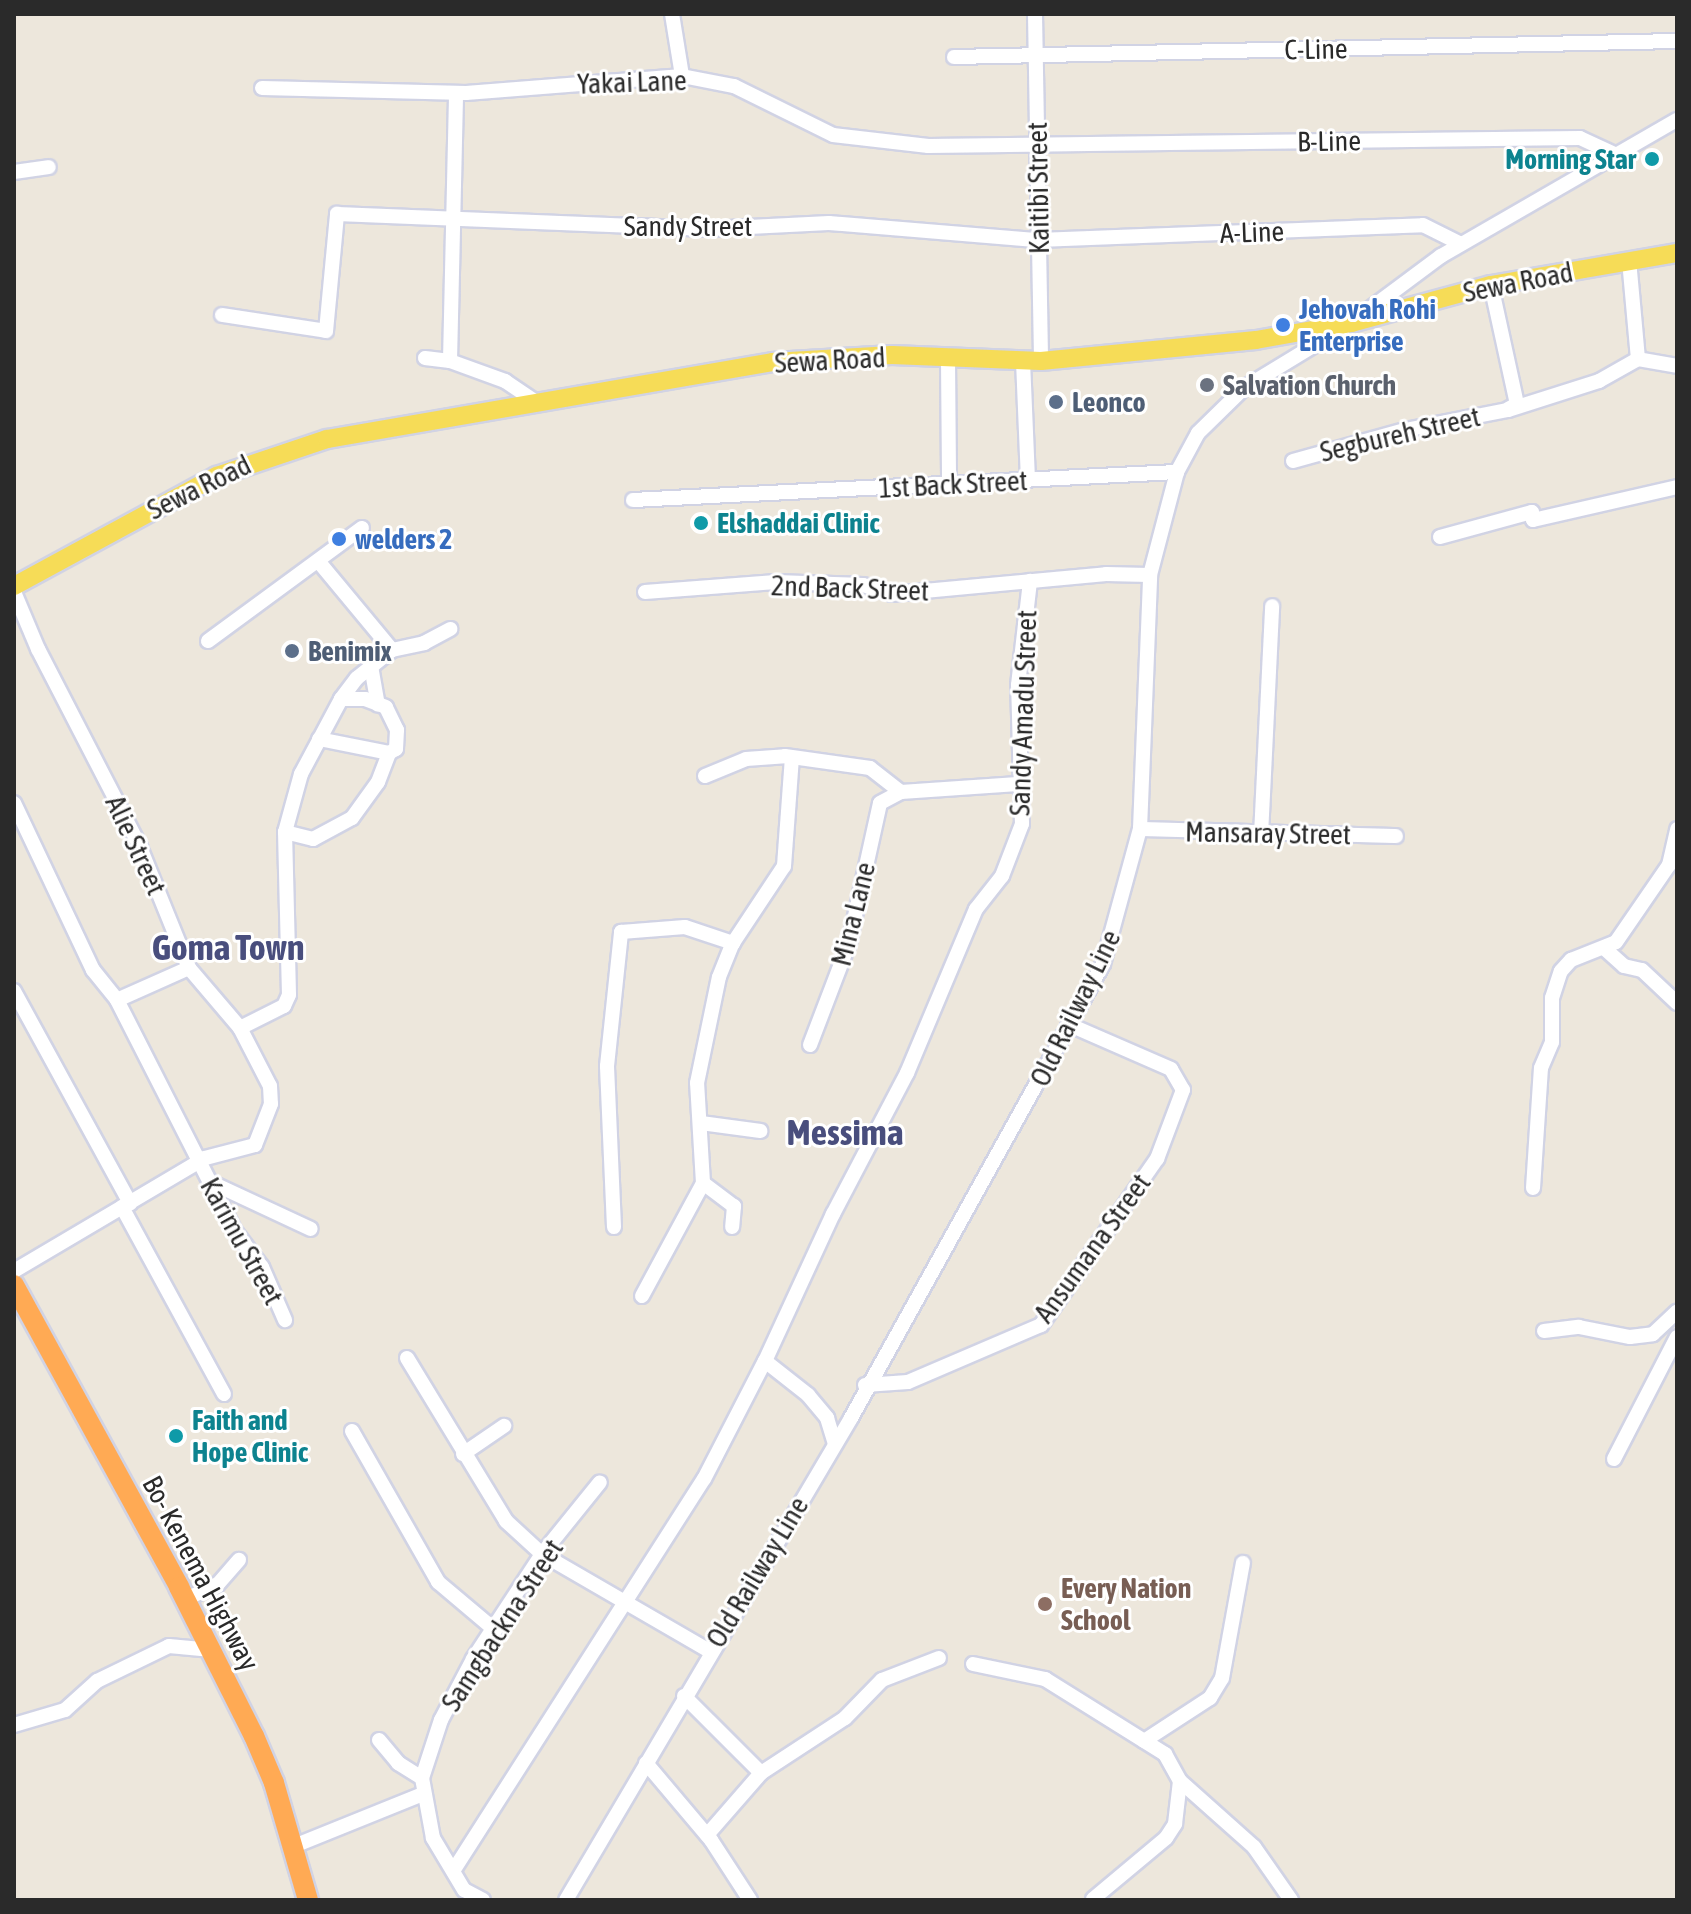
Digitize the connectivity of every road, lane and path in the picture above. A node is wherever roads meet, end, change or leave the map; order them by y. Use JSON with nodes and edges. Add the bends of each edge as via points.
{"nodes":[{"id":1,"x":672,"y":14,"type":"edge"},
{"id":2,"x":1035,"y":14,"type":"edge"},
{"id":3,"x":1677,"y":41,"type":"edge"},
{"id":4,"x":1037,"y":54,"type":"junction"},
{"id":5,"x":954,"y":57,"type":"dead end"},
{"id":6,"x":682,"y":76,"type":"junction"},
{"id":7,"x":262,"y":88,"type":"dead end"},
{"id":8,"x":456,"y":93,"type":"junction"},
{"id":9,"x":1677,"y":120,"type":"edge"},
{"id":10,"x":1038,"y":145,"type":"junction"},
{"id":11,"x":1616,"y":155,"type":"junction"},
{"id":12,"x":49,"y":167,"type":"dead end"},
{"id":13,"x":14,"y":172,"type":"edge"},
{"id":14,"x":456,"y":219,"type":"junction"},
{"id":15,"x":1038,"y":240,"type":"junction"},
{"id":16,"x":1461,"y":244,"type":"junction"},
{"id":17,"x":1677,"y":253,"type":"edge"},
{"id":18,"x":1629,"y":261,"type":"junction"},
{"id":19,"x":1491,"y":285,"type":"junction"},
{"id":20,"x":222,"y":315,"type":"dead end"},
{"id":21,"x":1351,"y":323,"type":"junction"},
{"id":22,"x":425,"y":358,"type":"dead end"},
{"id":23,"x":1638,"y":359,"type":"junction"},
{"id":24,"x":948,"y":360,"type":"junction"},
{"id":25,"x":450,"y":361,"type":"junction"},
{"id":26,"x":1032,"y":361,"type":"junction"},
{"id":27,"x":1677,"y":366,"type":"edge"},
{"id":28,"x":536,"y":402,"type":"junction"},
{"id":29,"x":1508,"y":410,"type":"junction"},
{"id":30,"x":1293,"y":461,"type":"dead end"},
{"id":31,"x":1177,"y":472,"type":"junction"},
{"id":32,"x":1028,"y":480,"type":"junction"},
{"id":33,"x":949,"y":486,"type":"junction"},
{"id":34,"x":1677,"y":487,"type":"edge"},
{"id":35,"x":633,"y":500,"type":"dead end"},
{"id":36,"x":362,"y":528,"type":"dead end"},
{"id":37,"x":1440,"y":537,"type":"dead end"},
{"id":38,"x":318,"y":561,"type":"junction"},
{"id":39,"x":1150,"y":575,"type":"junction"},
{"id":40,"x":1030,"y":581,"type":"junction"},
{"id":41,"x":14,"y":586,"type":"edge"},
{"id":42,"x":14,"y":592,"type":"edge"},
{"id":43,"x":645,"y":592,"type":"dead end"},
{"id":44,"x":1272,"y":606,"type":"dead end"},
{"id":45,"x":450,"y":629,"type":"dead end"},
{"id":46,"x":208,"y":641,"type":"dead end"},
{"id":47,"x":392,"y":650,"type":"junction"},
{"id":48,"x":371,"y":666,"type":"junction"},
{"id":49,"x":341,"y":699,"type":"junction"},
{"id":50,"x":378,"y":704,"type":"junction"},
{"id":51,"x":319,"y":739,"type":"junction"},
{"id":52,"x":389,"y":753,"type":"junction"},
{"id":53,"x":792,"y":758,"type":"junction"},
{"id":54,"x":705,"y":776,"type":"dead end"},
{"id":55,"x":1018,"y":784,"type":"junction"},
{"id":56,"x":901,"y":792,"type":"junction"},
{"id":57,"x":14,"y":803,"type":"edge"},
{"id":58,"x":1140,"y":829,"type":"junction"},
{"id":59,"x":1677,"y":829,"type":"edge"},
{"id":60,"x":285,"y":832,"type":"junction"},
{"id":61,"x":1261,"y":835,"type":"junction"},
{"id":62,"x":1396,"y":836,"type":"dead end"},
{"id":63,"x":733,"y":943,"type":"junction"},
{"id":64,"x":1604,"y":948,"type":"junction"},
{"id":65,"x":189,"y":968,"type":"junction"},
{"id":66,"x":14,"y":991,"type":"edge"},
{"id":67,"x":117,"y":1000,"type":"junction"},
{"id":68,"x":1677,"y":1003,"type":"edge"},
{"id":69,"x":1072,"y":1026,"type":"junction"},
{"id":70,"x":240,"y":1028,"type":"junction"},
{"id":71,"x":810,"y":1045,"type":"dead end"},
{"id":72,"x":701,"y":1123,"type":"junction"},
{"id":73,"x":760,"y":1131,"type":"dead end"},
{"id":74,"x":198,"y":1162,"type":"junction"},
{"id":75,"x":208,"y":1180,"type":"junction"},
{"id":76,"x":703,"y":1183,"type":"junction"},
{"id":77,"x":1533,"y":1188,"type":"dead end"},
{"id":78,"x":126,"y":1205,"type":"junction"},
{"id":79,"x":614,"y":1227,"type":"dead end"},
{"id":80,"x":732,"y":1227,"type":"dead end"},
{"id":81,"x":311,"y":1229,"type":"dead end"},
{"id":82,"x":14,"y":1271,"type":"edge"},
{"id":83,"x":14,"y":1285,"type":"edge"},
{"id":84,"x":642,"y":1296,"type":"dead end"},
{"id":85,"x":1677,"y":1312,"type":"edge"},
{"id":86,"x":285,"y":1320,"type":"dead end"},
{"id":87,"x":1544,"y":1331,"type":"dead end"},
{"id":88,"x":1677,"y":1337,"type":"edge"},
{"id":89,"x":407,"y":1358,"type":"dead end"},
{"id":90,"x":765,"y":1361,"type":"junction"},
{"id":91,"x":865,"y":1385,"type":"junction"},
{"id":92,"x":224,"y":1394,"type":"dead end"},
{"id":93,"x":504,"y":1426,"type":"dead end"},
{"id":94,"x":352,"y":1431,"type":"dead end"},
{"id":95,"x":835,"y":1444,"type":"junction"},
{"id":96,"x":463,"y":1454,"type":"junction"},
{"id":97,"x":1614,"y":1459,"type":"dead end"},
{"id":98,"x":600,"y":1482,"type":"dead end"},
{"id":99,"x":542,"y":1554,"type":"junction"},
{"id":100,"x":239,"y":1560,"type":"dead end"},
{"id":101,"x":1243,"y":1563,"type":"dead end"},
{"id":102,"x":186,"y":1599,"type":"junction"},
{"id":103,"x":626,"y":1601,"type":"junction"},
{"id":104,"x":495,"y":1630,"type":"junction"},
{"id":105,"x":212,"y":1650,"type":"junction"},
{"id":106,"x":709,"y":1651,"type":"junction"},
{"id":107,"x":939,"y":1658,"type":"dead end"},
{"id":108,"x":973,"y":1664,"type":"dead end"},
{"id":109,"x":684,"y":1696,"type":"junction"},
{"id":110,"x":14,"y":1725,"type":"edge"},
{"id":111,"x":379,"y":1740,"type":"dead end"},
{"id":112,"x":1144,"y":1741,"type":"junction"},
{"id":113,"x":646,"y":1763,"type":"junction"},
{"id":114,"x":761,"y":1773,"type":"junction"},
{"id":115,"x":422,"y":1778,"type":"junction"},
{"id":116,"x":1180,"y":1781,"type":"junction"},
{"id":117,"x":423,"y":1794,"type":"junction"},
{"id":118,"x":707,"y":1835,"type":"junction"},
{"id":119,"x":294,"y":1846,"type":"junction"},
{"id":120,"x":455,"y":1868,"type":"junction"},
{"id":121,"x":1093,"y":1899,"type":"edge"},
{"id":122,"x":308,"y":1900,"type":"edge"},
{"id":123,"x":483,"y":1900,"type":"edge"},
{"id":124,"x":566,"y":1900,"type":"edge"},
{"id":125,"x":750,"y":1900,"type":"edge"},
{"id":126,"x":1291,"y":1900,"type":"edge"}],
"edges":[{"from":1,"to":6,"type":"street"},
{"from":2,"to":4,"type":"street","name":"Kaitibi Street"},
{"from":3,"to":4,"type":"street","name":"C-Line"},
{"from":4,"to":5,"type":"street","name":"C-Line"},
{"from":4,"to":10,"type":"street","name":"Kaitibi Street"},
{"from":6,"to":8,"type":"street","name":"Yakai Lane"},
{"from":6,"to":10,"type":"street","name":"Yakai Lane","via":[[734,86],[833,135],[928,146]]},
{"from":7,"to":8,"type":"street","name":"Yakai Lane"},
{"from":8,"to":14,"type":"street"},
{"from":9,"to":11,"type":"street","name":"Old Railway Line"},
{"from":10,"to":11,"type":"street","name":"B-Line","via":[[1580,138]]},
{"from":10,"to":15,"type":"street","name":"Kaitibi Street"},
{"from":11,"to":16,"type":"street","name":"Old Railway Line"},
{"from":12,"to":13,"type":"street"},
{"from":14,"to":15,"type":"street","name":"Sandy Street","via":[[709,229],[829,223]]},
{"from":14,"to":20,"type":"street","name":"Sandy Street","via":[[337,214],[326,331]]},
{"from":14,"to":25,"type":"street"},
{"from":15,"to":16,"type":"street","name":"A-Line","via":[[1423,225]]},
{"from":15,"to":26,"type":"street","name":"Kaitibi Street"},
{"from":16,"to":21,"type":"street","name":"Old Railway Line"},
{"from":17,"to":18,"type":"main road","name":"Sewa Road"},
{"from":18,"to":19,"type":"main road","name":"Sewa Road"},
{"from":18,"to":23,"type":"street"},
{"from":19,"to":21,"type":"main road","name":"Sewa Road"},
{"from":19,"to":29,"type":"street","via":[[1517,404]]},
{"from":21,"to":26,"type":"main road","name":"Sewa Road","via":[[1148,354]]},
{"from":21,"to":31,"type":"street","name":"Old Railway Line","via":[[1244,388],[1198,433]]},
{"from":22,"to":25,"type":"street"},
{"from":23,"to":27,"type":"street"},
{"from":23,"to":29,"type":"street","name":"Segbureh Street","via":[[1599,381]]},
{"from":24,"to":26,"type":"main road","name":"Sewa Road"},
{"from":24,"to":28,"type":"main road","name":"Sewa Road","via":[[892,355],[799,359]]},
{"from":24,"to":33,"type":"street"},
{"from":25,"to":28,"type":"street","via":[[505,381]]},
{"from":26,"to":32,"type":"street","name":"Kaitibi Street"},
{"from":28,"to":41,"type":"main road","name":"Sewa Road","via":[[327,439],[256,459],[184,491]]},
{"from":29,"to":30,"type":"street","name":"Segbureh Street","via":[[1405,430]]},
{"from":31,"to":32,"type":"street","name":"1st Back Street"},
{"from":31,"to":39,"type":"street","name":"Old Railway Line"},
{"from":32,"to":33,"type":"street","name":"1st Back Street"},
{"from":33,"to":35,"type":"street","name":"1st Back Street"},
{"from":34,"to":37,"type":"street","via":[[1533,520],[1532,512]]},
{"from":36,"to":38,"type":"street"},
{"from":38,"to":46,"type":"street"},
{"from":38,"to":47,"type":"street"},
{"from":39,"to":40,"type":"street","name":"2nd Back Street"},
{"from":39,"to":58,"type":"street","name":"Old Railway Line"},
{"from":40,"to":43,"type":"street","name":"2nd Back Street","via":[[892,594],[863,585],[776,582]]},
{"from":40,"to":55,"type":"street","name":"Sandy Amadu Street","via":[[1022,616]]},
{"from":42,"to":65,"type":"street","name":"Alie Street","via":[[140,847]]},
{"from":44,"to":61,"type":"street"},
{"from":45,"to":47,"type":"street","via":[[424,643]]},
{"from":47,"to":48,"type":"street"},
{"from":48,"to":49,"type":"street"},
{"from":48,"to":50,"type":"street"},
{"from":49,"to":50,"type":"street"},
{"from":49,"to":51,"type":"street"},
{"from":50,"to":52,"type":"street","via":[[397,730],[398,742]]},
{"from":51,"to":52,"type":"street"},
{"from":51,"to":60,"type":"street","via":[[287,810]]},
{"from":52,"to":60,"type":"street","via":[[378,782],[352,818],[313,839]]},
{"from":53,"to":54,"type":"street","via":[[746,759]]},
{"from":53,"to":56,"type":"street","via":[[870,768]]},
{"from":53,"to":63,"type":"street","via":[[784,866]]},
{"from":55,"to":56,"type":"street"},
{"from":55,"to":90,"type":"street","name":"Sandy Amadu Street","via":[[1023,818],[1002,876],[976,909],[907,1073],[833,1214]]},
{"from":56,"to":71,"type":"street","name":"Mina Lane","via":[[880,803],[849,943]]},
{"from":57,"to":67,"type":"street","name":"Karimu Street","via":[[93,970]]},
{"from":58,"to":61,"type":"street","name":"Mansaray Street"},
{"from":58,"to":69,"type":"street","name":"Old Railway Line","via":[[1103,964]]},
{"from":59,"to":64,"type":"street","via":[[1669,865],[1616,942]]},
{"from":60,"to":70,"type":"street","via":[[289,995],[284,1006]]},
{"from":61,"to":62,"type":"street","name":"Mansaray Street"},
{"from":63,"to":72,"type":"street","via":[[719,977],[697,1083]]},
{"from":63,"to":79,"type":"street","via":[[685,927],[621,932],[607,1066]]},
{"from":64,"to":68,"type":"street","via":[[1624,966],[1642,970]]},
{"from":64,"to":77,"type":"street","via":[[1571,960],[1561,971],[1552,998],[1552,1042],[1541,1068]]},
{"from":65,"to":67,"type":"street"},
{"from":65,"to":70,"type":"street","name":"Alie Street"},
{"from":66,"to":78,"type":"street"},
{"from":67,"to":74,"type":"street","name":"Karimu Street"},
{"from":69,"to":91,"type":"street","name":"Old Railway Line"},
{"from":69,"to":91,"type":"street","name":"Ansumana Street","via":[[1171,1069],[1183,1090],[1157,1159],[1041,1325],[908,1382]]},
{"from":70,"to":74,"type":"street","name":"Alie Street","via":[[270,1086],[268,1121],[255,1145]]},
{"from":72,"to":73,"type":"street"},
{"from":72,"to":76,"type":"street"},
{"from":74,"to":75,"type":"street","name":"Karimu Street"},
{"from":74,"to":78,"type":"street","name":"Alie Street"},
{"from":75,"to":81,"type":"street"},
{"from":75,"to":86,"type":"street","name":"Karimu Street","via":[[262,1267]]},
{"from":76,"to":80,"type":"street","via":[[734,1206]]},
{"from":76,"to":84,"type":"street"},
{"from":78,"to":82,"type":"street","name":"Alie Street"},
{"from":78,"to":92,"type":"street"},
{"from":83,"to":102,"type":"highway","name":"Bo- Kenema Highway"},
{"from":85,"to":87,"type":"street","via":[[1653,1334],[1630,1337],[1579,1327]]},
{"from":88,"to":97,"type":"street"},
{"from":89,"to":96,"type":"street"},
{"from":90,"to":95,"type":"street","via":[[808,1395],[827,1418]]},
{"from":90,"to":103,"type":"street","name":"Sandy Amadu Street","via":[[704,1479]]},
{"from":91,"to":95,"type":"street","name":"Old Railway Line"},
{"from":93,"to":96,"type":"street"},
{"from":94,"to":104,"type":"street","via":[[438,1582]]},
{"from":95,"to":106,"type":"street","name":"Old Railway Line"},
{"from":96,"to":99,"type":"street","via":[[506,1521]]},
{"from":98,"to":99,"type":"street","name":"Samgbackna Street"},
{"from":99,"to":103,"type":"street"},
{"from":99,"to":104,"type":"street","name":"Samgbackna Street"},
{"from":100,"to":102,"type":"street","via":[[218,1584]]},
{"from":101,"to":112,"type":"street","via":[[1222,1678],[1210,1698]]},
{"from":102,"to":105,"type":"highway","name":"Bo- Kenema Highway"},
{"from":103,"to":106,"type":"street"},
{"from":103,"to":120,"type":"street","name":"Sandy Amadu Street"},
{"from":104,"to":115,"type":"street","name":"Samgbackna Street","via":[[441,1720]]},
{"from":105,"to":110,"type":"street","via":[[169,1646],[90,1685],[65,1710]]},
{"from":105,"to":119,"type":"highway","name":"Bo- Kenema Highway","via":[[274,1783]]},
{"from":106,"to":109,"type":"street","name":"Old Railway Line"},
{"from":107,"to":114,"type":"street","via":[[882,1680],[845,1718]]},
{"from":108,"to":112,"type":"street","via":[[1045,1679]]},
{"from":109,"to":113,"type":"street","name":"Old Railway Line"},
{"from":109,"to":114,"type":"street"},
{"from":111,"to":115,"type":"street","via":[[398,1763]]},
{"from":112,"to":116,"type":"street","via":[[1165,1754]]},
{"from":113,"to":118,"type":"street"},
{"from":113,"to":124,"type":"street","name":"Old Railway Line"},
{"from":114,"to":118,"type":"street"},
{"from":115,"to":117,"type":"street"},
{"from":116,"to":121,"type":"street","via":[[1175,1824],[1166,1838]]},
{"from":116,"to":126,"type":"street","via":[[1254,1847]]},
{"from":117,"to":119,"type":"street"},
{"from":117,"to":120,"type":"street","via":[[433,1838]]},
{"from":118,"to":125,"type":"street"},
{"from":119,"to":122,"type":"highway","name":"Bo- Kenema Highway"},
{"from":120,"to":123,"type":"street","via":[[464,1890]]}]}
